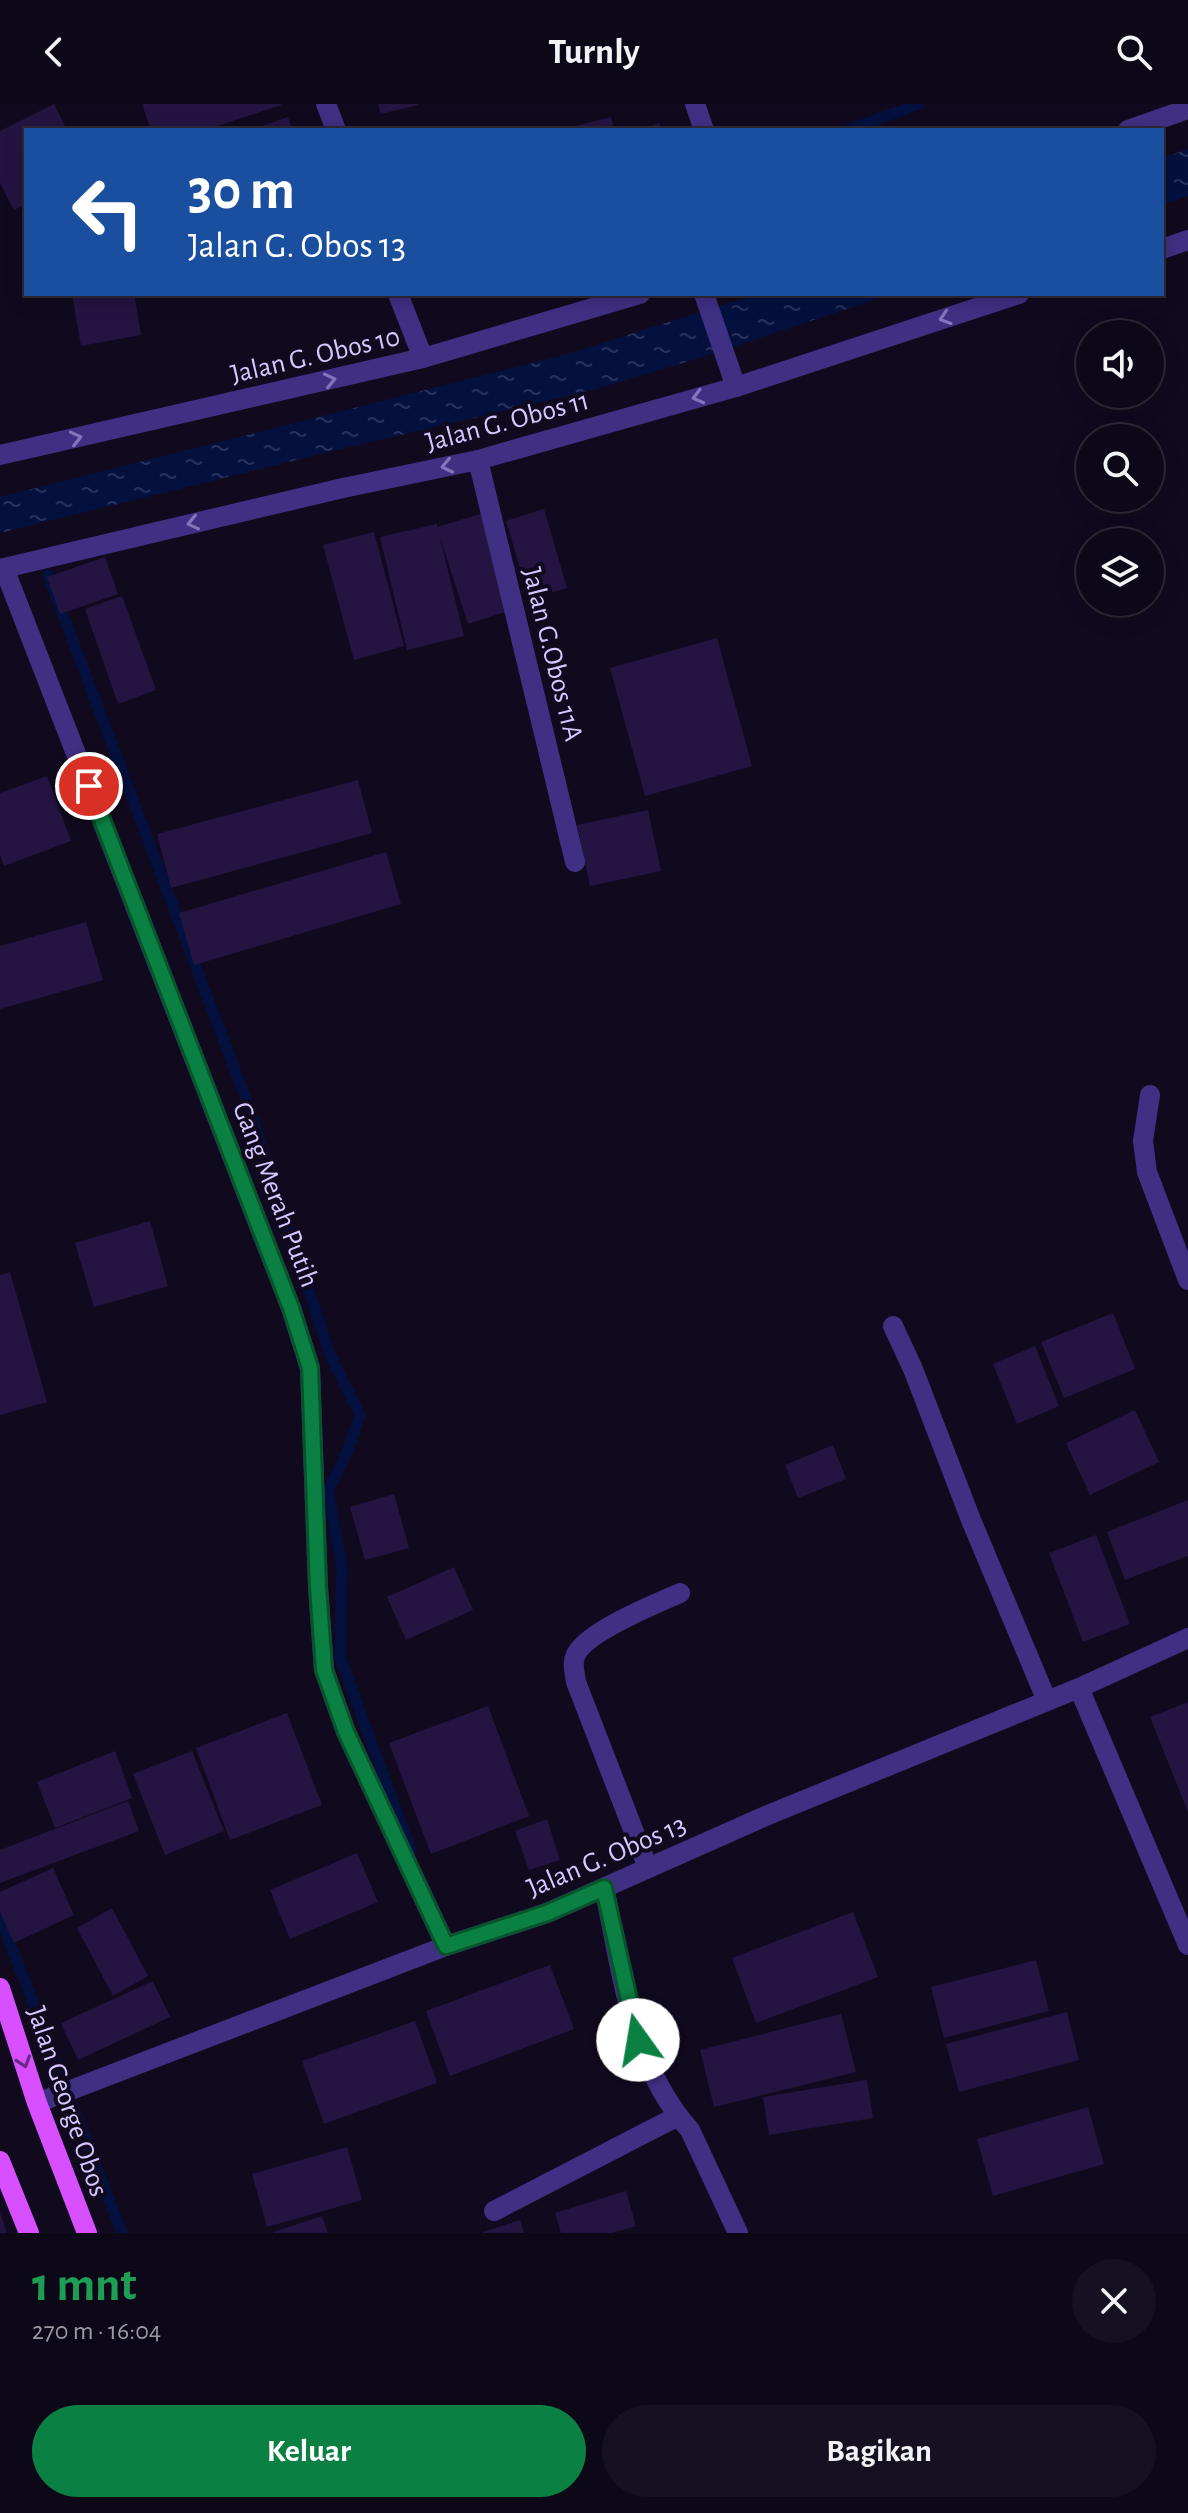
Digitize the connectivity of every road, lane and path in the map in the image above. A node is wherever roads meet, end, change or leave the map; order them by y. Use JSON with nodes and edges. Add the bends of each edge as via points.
{"nodes":[{"id":1,"x":326,"y":104,"type":"edge"},
{"id":2,"x":695,"y":104,"type":"edge"},
{"id":3,"x":1188,"y":109,"type":"edge"},
{"id":4,"x":335,"y":128,"type":"edge"},
{"id":5,"x":703,"y":128,"type":"edge"},
{"id":6,"x":1134,"y":128,"type":"edge"},
{"id":7,"x":1188,"y":240,"type":"edge"},
{"id":8,"x":1164,"y":248,"type":"edge"},
{"id":9,"x":399,"y":296,"type":"edge"},
{"id":10,"x":633,"y":296,"type":"edge"},
{"id":11,"x":1013,"y":296,"type":"edge"},
{"id":12,"x":706,"y":302,"type":"edge"},
{"id":13,"x":423,"y":358,"type":"junction"},
{"id":14,"x":736,"y":387,"type":"junction"},
{"id":15,"x":0,"y":455,"type":"edge"},
{"id":16,"x":478,"y":460,"type":"junction"},
{"id":17,"x":2,"y":568,"type":"edge"},
{"id":18,"x":575,"y":862,"type":"dead end"},
{"id":19,"x":1150,"y":1095,"type":"dead end"},
{"id":20,"x":1188,"y":1280,"type":"edge"},
{"id":21,"x":893,"y":1326,"type":"dead end"},
{"id":22,"x":680,"y":1593,"type":"dead end"},
{"id":23,"x":1188,"y":1638,"type":"edge"},
{"id":24,"x":1079,"y":1688,"type":"junction"},
{"id":25,"x":1047,"y":1701,"type":"junction"},
{"id":26,"x":648,"y":1868,"type":"junction"},
{"id":27,"x":604,"y":1888,"type":"junction"},
{"id":28,"x":1188,"y":1945,"type":"edge"},
{"id":29,"x":446,"y":1946,"type":"junction"},
{"id":30,"x":0,"y":1988,"type":"edge"},
{"id":31,"x":37,"y":2103,"type":"junction"},
{"id":32,"x":678,"y":2116,"type":"junction"},
{"id":33,"x":0,"y":2161,"type":"edge"},
{"id":34,"x":494,"y":2211,"type":"dead end"},
{"id":35,"x":29,"y":2233,"type":"edge"},
{"id":36,"x":87,"y":2233,"type":"edge"},
{"id":37,"x":738,"y":2233,"type":"edge"}],
"edges":[{"from":1,"to":4,"type":"street"},
{"from":2,"to":5,"type":"street"},
{"from":3,"to":6,"type":"street"},
{"from":7,"to":8,"type":"street"},
{"from":9,"to":13,"type":"street"},
{"from":10,"to":13,"type":"street","name":"Jalan G. Obos 10"},
{"from":11,"to":14,"type":"street","name":"Jalan G. Obos 11","one_way":true},
{"from":12,"to":14,"type":"street"},
{"from":15,"to":13,"type":"street","name":"Jalan G. Obos 10","one_way":true},
{"from":14,"to":16,"type":"street","name":"Jalan G. Obos 11","one_way":true},
{"from":16,"to":17,"type":"street","name":"Jalan G. Obos 11","one_way":true},
{"from":16,"to":18,"type":"street","name":"Jalan G.Obos 11A"},
{"from":17,"to":29,"type":"street","name":"Gang Merah Putih","via":[[286,1294],[310,1368],[324,1670],[346,1732]]},
{"from":19,"to":20,"type":"street","via":[[1143,1141],[1147,1172]]},
{"from":21,"to":25,"type":"street"},
{"from":22,"to":26,"type":"street","via":[[592,1635],[574,1659],[576,1682]]},
{"from":23,"to":24,"type":"street","name":"Jalan G. Obos 13"},
{"from":24,"to":25,"type":"street","name":"Jalan G. Obos 13"},
{"from":24,"to":28,"type":"street"},
{"from":25,"to":26,"type":"street","name":"Jalan G. Obos 13"},
{"from":26,"to":27,"type":"street","name":"Jalan G. Obos 13"},
{"from":27,"to":29,"type":"street","name":"Jalan G. Obos 13"},
{"from":27,"to":32,"type":"street","via":[[638,2040]]},
{"from":29,"to":31,"type":"street","name":"Jalan G. Obos 13"},
{"from":30,"to":31,"type":"main road","name":"Jalan George Obos","one_way":true},
{"from":31,"to":36,"type":"main road","name":"Jalan George Obos"},
{"from":32,"to":34,"type":"street"},
{"from":32,"to":37,"type":"street","via":[[690,2130]]},
{"from":33,"to":35,"type":"main road"}]}
